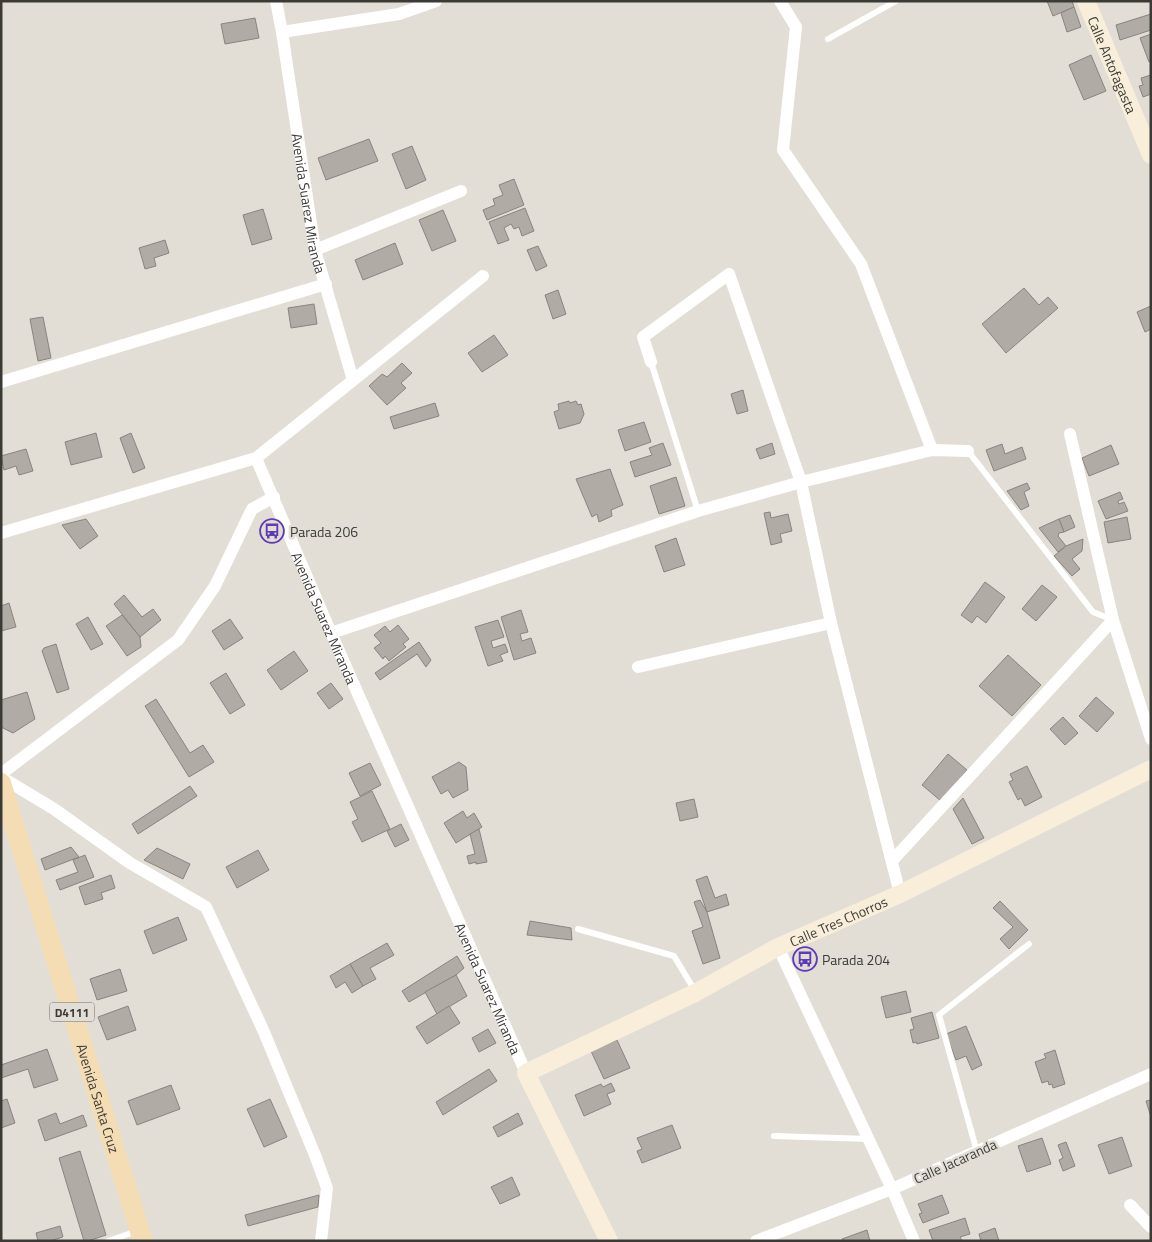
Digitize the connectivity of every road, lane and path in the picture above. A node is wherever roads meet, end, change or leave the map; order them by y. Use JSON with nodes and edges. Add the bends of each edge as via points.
{"nodes":[{"id":1,"x":276,"y":1,"type":"edge"},
{"id":2,"x":436,"y":1,"type":"edge"},
{"id":3,"x":780,"y":1,"type":"edge"},
{"id":4,"x":896,"y":1,"type":"edge"},
{"id":5,"x":1086,"y":1,"type":"edge"},
{"id":6,"x":282,"y":32,"type":"junction"},
{"id":7,"x":828,"y":39,"type":"dead end"},
{"id":8,"x":1151,"y":155,"type":"edge"},
{"id":9,"x":461,"y":191,"type":"dead end"},
{"id":10,"x":316,"y":250,"type":"junction"},
{"id":11,"x":483,"y":276,"type":"dead end"},
{"id":12,"x":326,"y":284,"type":"junction"},
{"id":13,"x":650,"y":362,"type":"joint"},
{"id":14,"x":353,"y":380,"type":"junction"},
{"id":15,"x":1,"y":382,"type":"edge"},
{"id":16,"x":1070,"y":434,"type":"dead end"},
{"id":17,"x":932,"y":450,"type":"junction"},
{"id":18,"x":968,"y":451,"type":"joint"},
{"id":19,"x":256,"y":458,"type":"junction"},
{"id":20,"x":802,"y":482,"type":"junction"},
{"id":21,"x":274,"y":497,"type":"junction"},
{"id":22,"x":698,"y":511,"type":"junction"},
{"id":23,"x":1,"y":533,"type":"edge"},
{"id":24,"x":1113,"y":620,"type":"junction"},
{"id":25,"x":831,"y":623,"type":"junction"},
{"id":26,"x":331,"y":633,"type":"junction"},
{"id":27,"x":638,"y":667,"type":"dead end"},
{"id":28,"x":1151,"y":739,"type":"edge"},
{"id":29,"x":1151,"y":769,"type":"edge"},
{"id":30,"x":1,"y":776,"type":"edge"},
{"id":31,"x":1,"y":784,"type":"edge"},
{"id":32,"x":892,"y":861,"type":"junction"},
{"id":33,"x":900,"y":894,"type":"junction"},
{"id":34,"x":578,"y":929,"type":"dead end"},
{"id":35,"x":1029,"y":944,"type":"dead end"},
{"id":36,"x":778,"y":947,"type":"junction"},
{"id":37,"x":696,"y":993,"type":"junction"},
{"id":38,"x":526,"y":1073,"type":"junction"},
{"id":39,"x":1151,"y":1074,"type":"edge"},
{"id":40,"x":774,"y":1136,"type":"dead end"},
{"id":41,"x":869,"y":1139,"type":"junction"},
{"id":42,"x":976,"y":1152,"type":"junction"},
{"id":43,"x":892,"y":1189,"type":"junction"},
{"id":44,"x":1130,"y":1205,"type":"dead end"},
{"id":45,"x":1151,"y":1227,"type":"edge"},
{"id":46,"x":141,"y":1236,"type":"edge"},
{"id":47,"x":108,"y":1241,"type":"edge"},
{"id":48,"x":321,"y":1241,"type":"edge"},
{"id":49,"x":609,"y":1241,"type":"edge"},
{"id":50,"x":756,"y":1241,"type":"edge"},
{"id":51,"x":914,"y":1241,"type":"edge"}],
"edges":[{"from":1,"to":6,"type":"street","name":"Avenida Suarez Miranda"},
{"from":2,"to":6,"type":"street","via":[[399,14]]},
{"from":3,"to":17,"type":"street","via":[[796,27],[783,150],[861,264]]},
{"from":4,"to":7,"type":"lane"},
{"from":5,"to":8,"type":"main road","name":"Calle Antofagasta"},
{"from":6,"to":10,"type":"street","name":"Avenida Suarez Miranda"},
{"from":9,"to":10,"type":"street"},
{"from":10,"to":12,"type":"street","name":"Avenida Suarez Miranda"},
{"from":11,"to":14,"type":"street"},
{"from":12,"to":14,"type":"street","name":"Avenida Suarez Miranda"},
{"from":12,"to":15,"type":"street"},
{"from":13,"to":20,"type":"street","via":[[643,337],[728,274]]},
{"from":13,"to":22,"type":"lane"},
{"from":14,"to":19,"type":"street"},
{"from":16,"to":24,"type":"street"},
{"from":17,"to":18,"type":"street"},
{"from":17,"to":20,"type":"street"},
{"from":18,"to":24,"type":"lane","via":[[1093,612]]},
{"from":19,"to":21,"type":"street","name":"Avenida Suarez Miranda"},
{"from":19,"to":23,"type":"street"},
{"from":20,"to":22,"type":"street"},
{"from":20,"to":25,"type":"street"},
{"from":21,"to":26,"type":"street","name":"Avenida Suarez Miranda"},
{"from":21,"to":30,"type":"street","via":[[252,509],[215,586],[178,640]]},
{"from":22,"to":26,"type":"street"},
{"from":24,"to":28,"type":"street"},
{"from":24,"to":32,"type":"street"},
{"from":25,"to":27,"type":"street"},
{"from":25,"to":32,"type":"street"},
{"from":26,"to":38,"type":"street","name":"Avenida Suarez Miranda"},
{"from":29,"to":33,"type":"main road","name":"Calle Tres Chorros"},
{"from":30,"to":48,"type":"street","via":[[130,863],[206,908],[264,1032],[315,1156],[326,1188]]},
{"from":31,"to":46,"type":"main road","name":"Avenida Santa Cruz","number":"D4111"},
{"from":32,"to":33,"type":"street"},
{"from":33,"to":36,"type":"main road","name":"Calle Tres Chorros"},
{"from":34,"to":37,"type":"lane","via":[[674,956]]},
{"from":35,"to":42,"type":"lane","via":[[940,1016]]},
{"from":36,"to":37,"type":"main road","name":"Calle Tres Chorros"},
{"from":36,"to":41,"type":"street"},
{"from":37,"to":38,"type":"main road","name":"Calle Tres Chorros"},
{"from":38,"to":49,"type":"main road","name":"Avenida Suarez Miranda"},
{"from":39,"to":42,"type":"street","name":"Calle Jacaranda"},
{"from":40,"to":41,"type":"lane"},
{"from":41,"to":43,"type":"street"},
{"from":42,"to":43,"type":"street","name":"Calle Jacaranda"},
{"from":43,"to":50,"type":"street","name":"Calle Jacaranda"},
{"from":43,"to":51,"type":"street"},
{"from":44,"to":45,"type":"street"},
{"from":46,"to":47,"type":"lane"}]}
